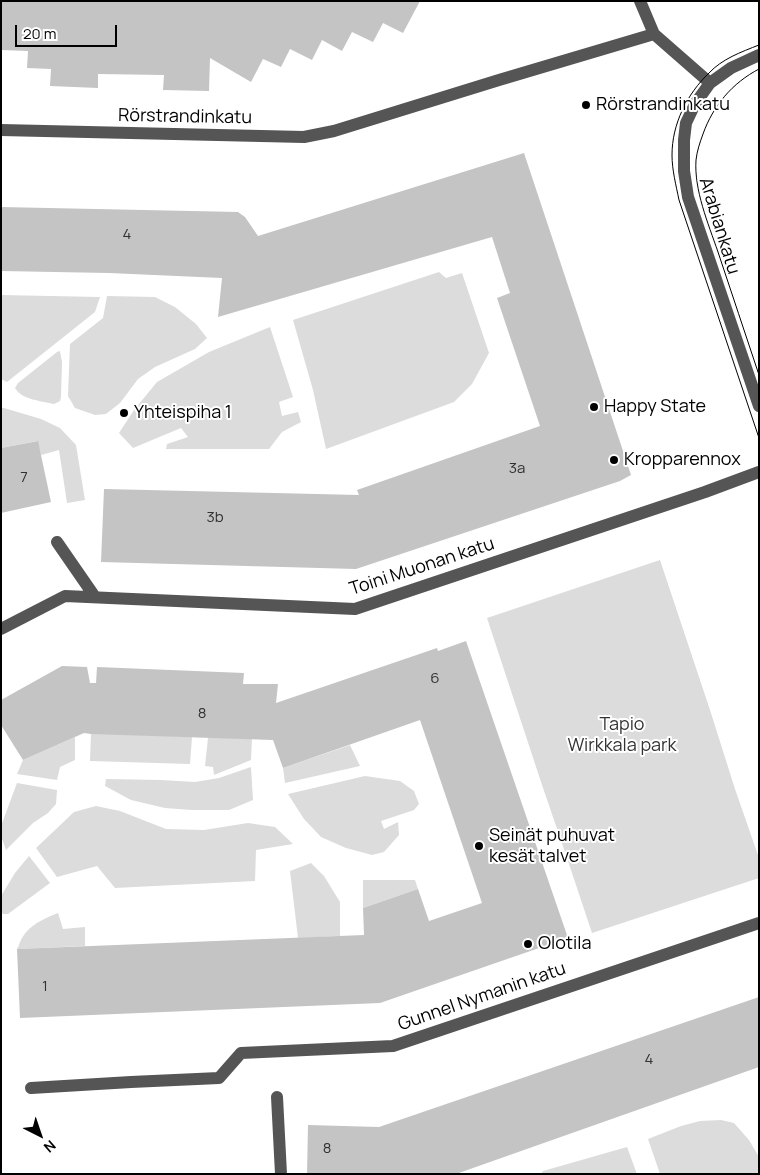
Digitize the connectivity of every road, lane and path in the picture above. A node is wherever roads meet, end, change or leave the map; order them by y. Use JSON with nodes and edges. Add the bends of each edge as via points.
{"nodes":[{"id":1,"x":640,"y":1,"type":"edge"},
{"id":2,"x":654,"y":34,"type":"junction"},
{"id":3,"x":759,"y":55,"type":"edge"},
{"id":4,"x":710,"y":83,"type":"junction"},
{"id":5,"x":1,"y":130,"type":"edge"},
{"id":6,"x":759,"y":406,"type":"edge"},
{"id":7,"x":759,"y":472,"type":"edge"},
{"id":8,"x":56,"y":542,"type":"dead end"},
{"id":9,"x":94,"y":598,"type":"junction"},
{"id":10,"x":1,"y":629,"type":"edge"},
{"id":11,"x":759,"y":923,"type":"edge"},
{"id":12,"x":31,"y":1088,"type":"dead end"},
{"id":13,"x":277,"y":1097,"type":"dead end"},
{"id":14,"x":281,"y":1174,"type":"edge"}],
"edges":[{"from":1,"to":2,"type":"street"},
{"from":2,"to":4,"type":"street"},
{"from":2,"to":5,"type":"street","name":"Rörstrandinkatu","via":[[334,131],[304,137]]},
{"from":3,"to":4,"type":"street","name":"Arabiankatu","via":[[731,68]]},
{"from":4,"to":6,"type":"street","name":"Arabiankatu","via":[[686,123],[684,171],[688,197]]},
{"from":7,"to":9,"type":"street","name":"Toini Muonan katu","via":[[355,609]]},
{"from":8,"to":9,"type":"street"},
{"from":9,"to":10,"type":"street","name":"Toini Muonan katu","via":[[65,596]]},
{"from":11,"to":12,"type":"street","name":"Gunnel Nymanin katu","via":[[393,1046],[241,1053],[219,1078]]},
{"from":13,"to":14,"type":"street"}]}
